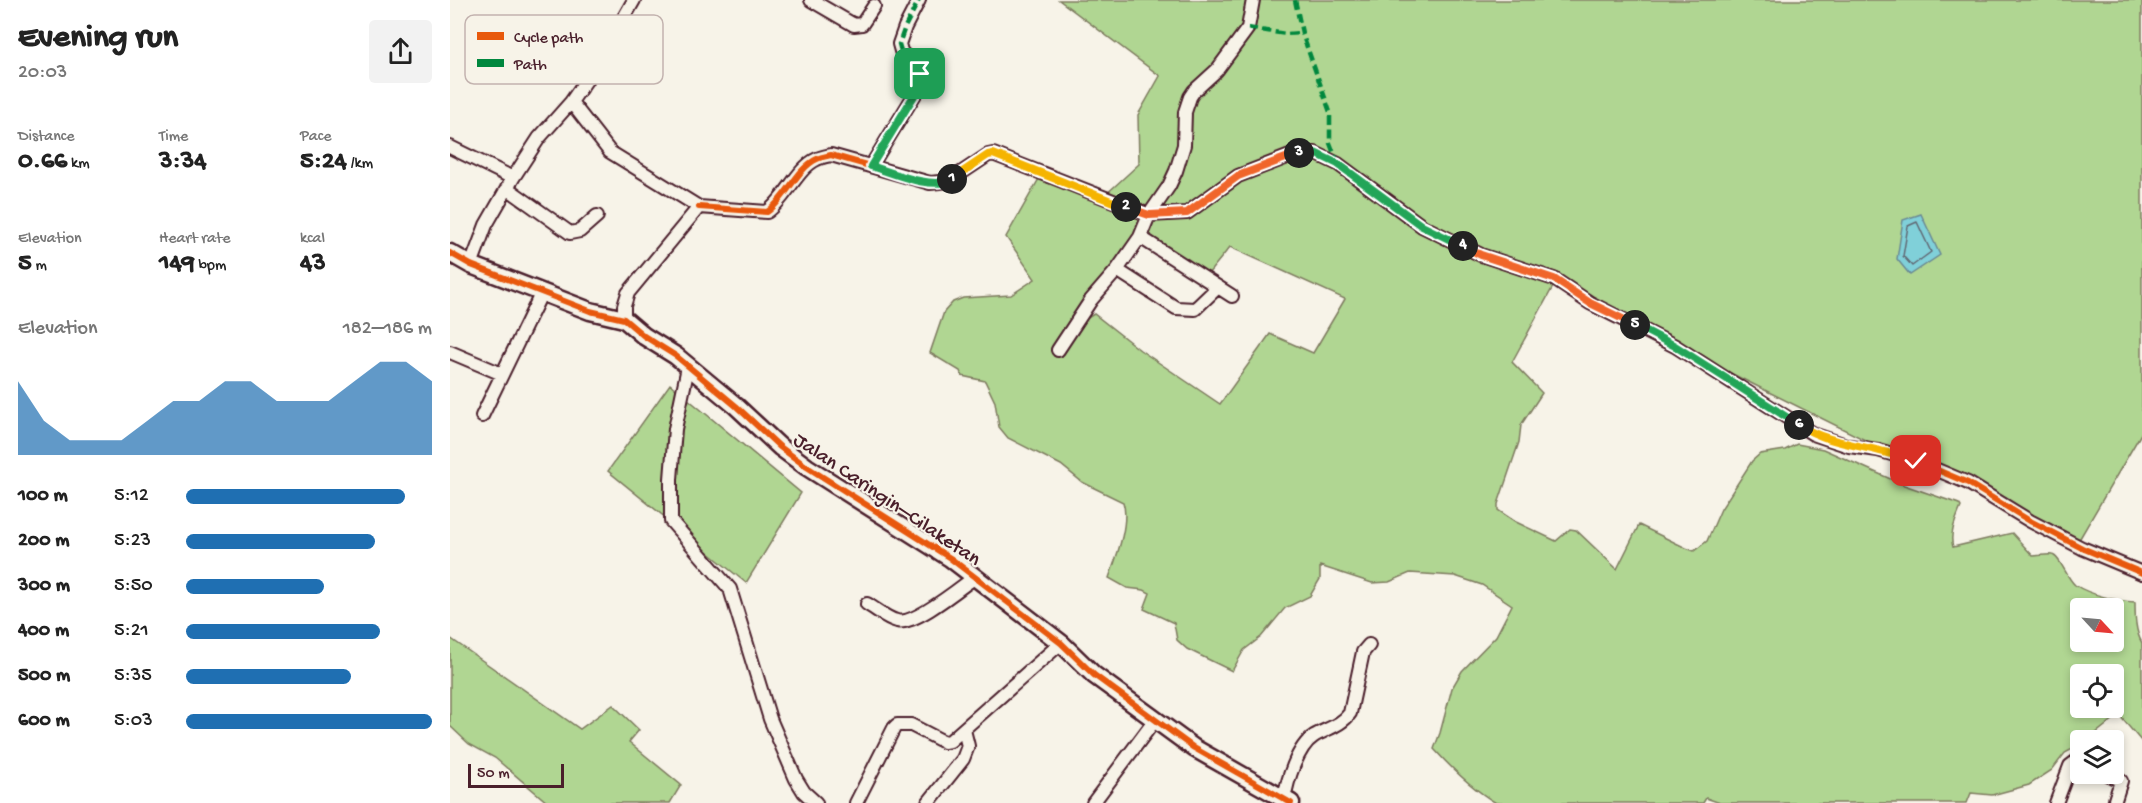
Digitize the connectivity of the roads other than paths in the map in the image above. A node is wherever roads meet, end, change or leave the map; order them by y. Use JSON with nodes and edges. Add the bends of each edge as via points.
{"nodes":[{"id":1,"x":634,"y":0,"type":"edge"},
{"id":2,"x":811,"y":0,"type":"edge"},
{"id":3,"x":919,"y":0,"type":"edge"},
{"id":4,"x":1253,"y":0,"type":"edge"},
{"id":5,"x":874,"y":6,"type":"dead end"},
{"id":6,"x":625,"y":15,"type":"edge"},
{"id":7,"x":583,"y":84,"type":"edge"},
{"id":8,"x":571,"y":102,"type":"junction"},
{"id":9,"x":450,"y":147,"type":"edge"},
{"id":10,"x":871,"y":166,"type":"junction"},
{"id":11,"x":510,"y":183,"type":"junction"},
{"id":12,"x":699,"y":207,"type":"junction"},
{"id":13,"x":1149,"y":215,"type":"junction"},
{"id":14,"x":597,"y":216,"type":"dead end"},
{"id":15,"x":1140,"y":237,"type":"junction"},
{"id":16,"x":450,"y":254,"type":"edge"},
{"id":17,"x":471,"y":265,"type":"junction"},
{"id":18,"x":1117,"y":270,"type":"junction"},
{"id":19,"x":1218,"y":287,"type":"junction"},
{"id":20,"x":542,"y":292,"type":"junction"},
{"id":21,"x":1232,"y":296,"type":"dead end"},
{"id":22,"x":624,"y":319,"type":"junction"},
{"id":23,"x":1058,"y":350,"type":"dead end"},
{"id":24,"x":450,"y":352,"type":"edge"},
{"id":25,"x":688,"y":367,"type":"junction"},
{"id":26,"x":502,"y":374,"type":"junction"},
{"id":27,"x":482,"y":416,"type":"dead end"},
{"id":28,"x":2142,"y":573,"type":"edge"},
{"id":29,"x":975,"y":577,"type":"junction"},
{"id":30,"x":867,"y":604,"type":"dead end"},
{"id":31,"x":1061,"y":644,"type":"junction"},
{"id":32,"x":1369,"y":645,"type":"dead end"},
{"id":33,"x":1155,"y":720,"type":"junction"},
{"id":34,"x":964,"y":730,"type":"junction"},
{"id":35,"x":2070,"y":766,"type":"edge"},
{"id":36,"x":2120,"y":784,"type":"edge"},
{"id":37,"x":1288,"y":801,"type":"edge"},
{"id":38,"x":816,"y":803,"type":"edge"},
{"id":39,"x":856,"y":803,"type":"edge"},
{"id":40,"x":928,"y":803,"type":"edge"},
{"id":41,"x":1093,"y":803,"type":"edge"},
{"id":42,"x":2056,"y":803,"type":"edge"},
{"id":43,"x":2114,"y":803,"type":"edge"}],
"edges":[{"from":1,"to":6,"type":"street"},
{"from":2,"to":5,"type":"street","via":[[854,25],[862,24]]},
{"from":3,"to":10,"type":"street","via":[[899,44],[920,74],[920,86]]},
{"from":4,"to":13,"type":"street","via":[[1248,28],[1217,70],[1190,97],[1185,112],[1184,145],[1176,171]]},
{"from":7,"to":8,"type":"street"},
{"from":8,"to":11,"type":"street","via":[[539,138]]},
{"from":8,"to":12,"type":"street","via":[[610,152]]},
{"from":9,"to":11,"type":"street"},
{"from":10,"to":12,"type":"street","via":[[831,155],[816,159],[767,212]]},
{"from":10,"to":13,"type":"street","via":[[941,183],[993,154]]},
{"from":11,"to":14,"type":"street","via":[[570,233],[580,231]]},
{"from":11,"to":17,"type":"street","via":[[486,225]]},
{"from":12,"to":22,"type":"street","via":[[628,293]]},
{"from":13,"to":15,"type":"street"},
{"from":13,"to":28,"type":"street","via":[[1187,213],[1238,176],[1295,154],[1315,153],[1338,164],[1422,226],[1481,255],[1554,279],[1590,303],[1675,346],[1813,434],[1916,461],[1968,483],[2082,548]]},
{"from":15,"to":18,"type":"street"},
{"from":15,"to":19,"type":"street"},
{"from":16,"to":17,"type":"street","name":"Jalan Caringin–Cilaketan"},
{"from":17,"to":20,"type":"street","name":"Jalan Caringin–Cilaketan"},
{"from":18,"to":19,"type":"street","via":[[1183,310],[1195,309]]},
{"from":18,"to":23,"type":"street","via":[[1091,300]]},
{"from":19,"to":21,"type":"street"},
{"from":20,"to":22,"type":"street","name":"Jalan Caringin–Cilaketan","via":[[590,311]]},
{"from":20,"to":26,"type":"street"},
{"from":22,"to":25,"type":"street","name":"Jalan Caringin–Cilaketan"},
{"from":24,"to":26,"type":"street"},
{"from":25,"to":29,"type":"street","name":"Jalan Caringin–Cilaketan","via":[[807,467]]},
{"from":25,"to":38,"type":"street","via":[[675,429],[671,521],[730,589],[770,720],[796,779]]},
{"from":26,"to":27,"type":"street"},
{"from":29,"to":30,"type":"street","via":[[908,620],[898,622]]},
{"from":29,"to":31,"type":"street","name":"Jalan Caringin–Cilaketan"},
{"from":31,"to":33,"type":"street","name":"Jalan Caringin–Cilaketan","via":[[1094,675]]},
{"from":31,"to":34,"type":"street"},
{"from":32,"to":37,"type":"street","via":[[1363,652],[1350,713],[1346,720],[1311,738],[1301,752],[1288,779]]},
{"from":33,"to":37,"type":"street","name":"Jalan Caringin–Cilaketan","via":[[1194,748]]},
{"from":33,"to":41,"type":"street"},
{"from":34,"to":39,"type":"street","via":[[944,742],[911,725],[897,725]]},
{"from":34,"to":40,"type":"street","via":[[968,746],[963,759]]},
{"from":35,"to":42,"type":"street"},
{"from":36,"to":43,"type":"street"}]}
